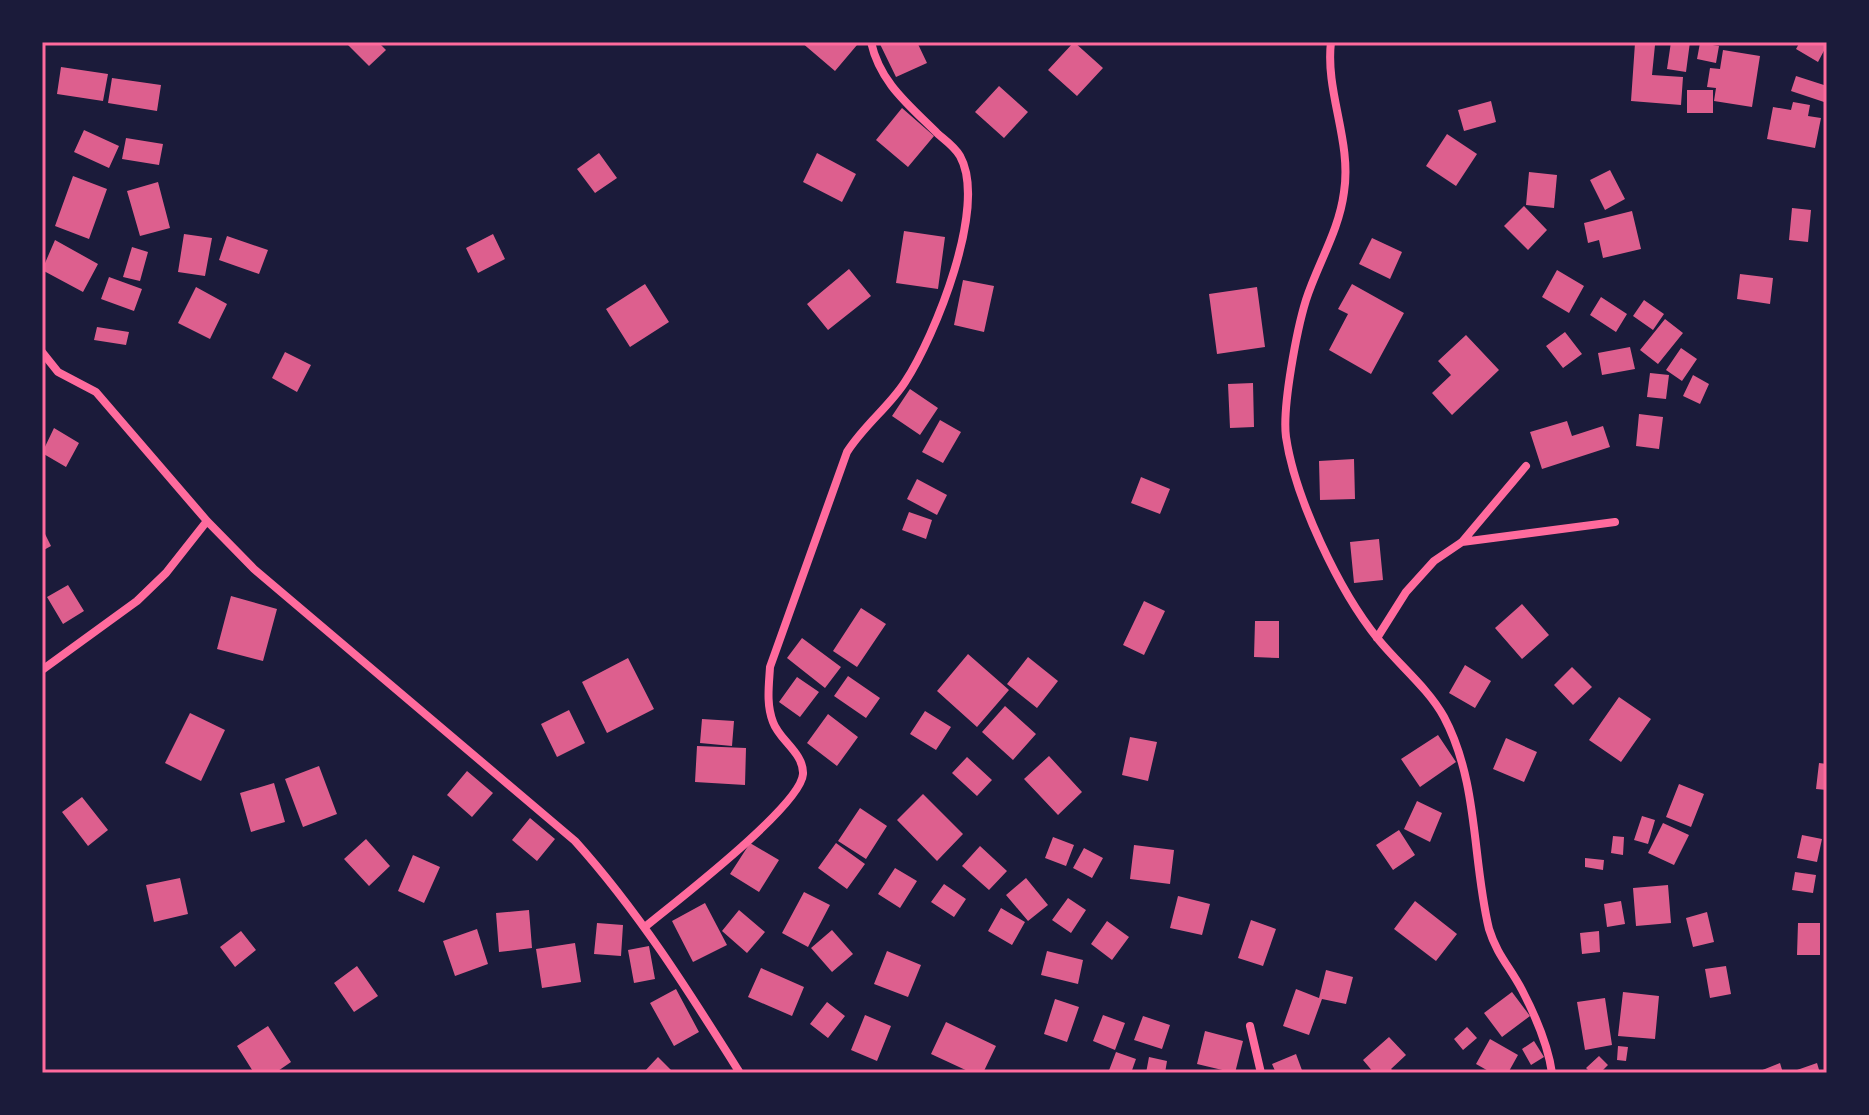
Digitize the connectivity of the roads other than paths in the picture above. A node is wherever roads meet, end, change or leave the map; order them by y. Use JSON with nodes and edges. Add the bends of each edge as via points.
{"nodes":[{"id":1,"x":871,"y":42,"type":"edge"},
{"id":2,"x":1331,"y":42,"type":"edge"},
{"id":3,"x":42,"y":352,"type":"edge"},
{"id":4,"x":1526,"y":466,"type":"dead end"},
{"id":5,"x":207,"y":521,"type":"junction"},
{"id":6,"x":1615,"y":522,"type":"dead end"},
{"id":7,"x":1462,"y":542,"type":"junction"},
{"id":8,"x":1377,"y":638,"type":"junction"},
{"id":9,"x":42,"y":670,"type":"edge"},
{"id":10,"x":645,"y":927,"type":"junction"},
{"id":11,"x":1250,"y":1026,"type":"dead end"},
{"id":12,"x":740,"y":1073,"type":"edge"},
{"id":13,"x":1261,"y":1073,"type":"edge"},
{"id":14,"x":1552,"y":1073,"type":"edge"}],
"edges":[{"from":1,"to":10,"type":"street","via":[[886,81],[959,154],[968,190],[959,254],[905,383],[864,425],[847,452],[770,667],[773,723],[800,760],[803,775],[796,792],[776,817]]},
{"from":2,"to":8,"type":"street","via":[[1346,156],[1345,191],[1337,227],[1306,301],[1286,435],[1329,562]]},
{"from":3,"to":5,"type":"street","via":[[58,372],[96,392]]},
{"from":4,"to":7,"type":"street"},
{"from":5,"to":9,"type":"street","via":[[137,601]]},
{"from":5,"to":10,"type":"street","via":[[286,597],[575,841]]},
{"from":6,"to":7,"type":"street"},
{"from":7,"to":8,"type":"street","via":[[1434,561],[1406,592]]},
{"from":8,"to":14,"type":"street","via":[[1442,714],[1455,741],[1466,776],[1489,929],[1539,1026]]},
{"from":10,"to":12,"type":"street"},
{"from":11,"to":13,"type":"street"}]}
